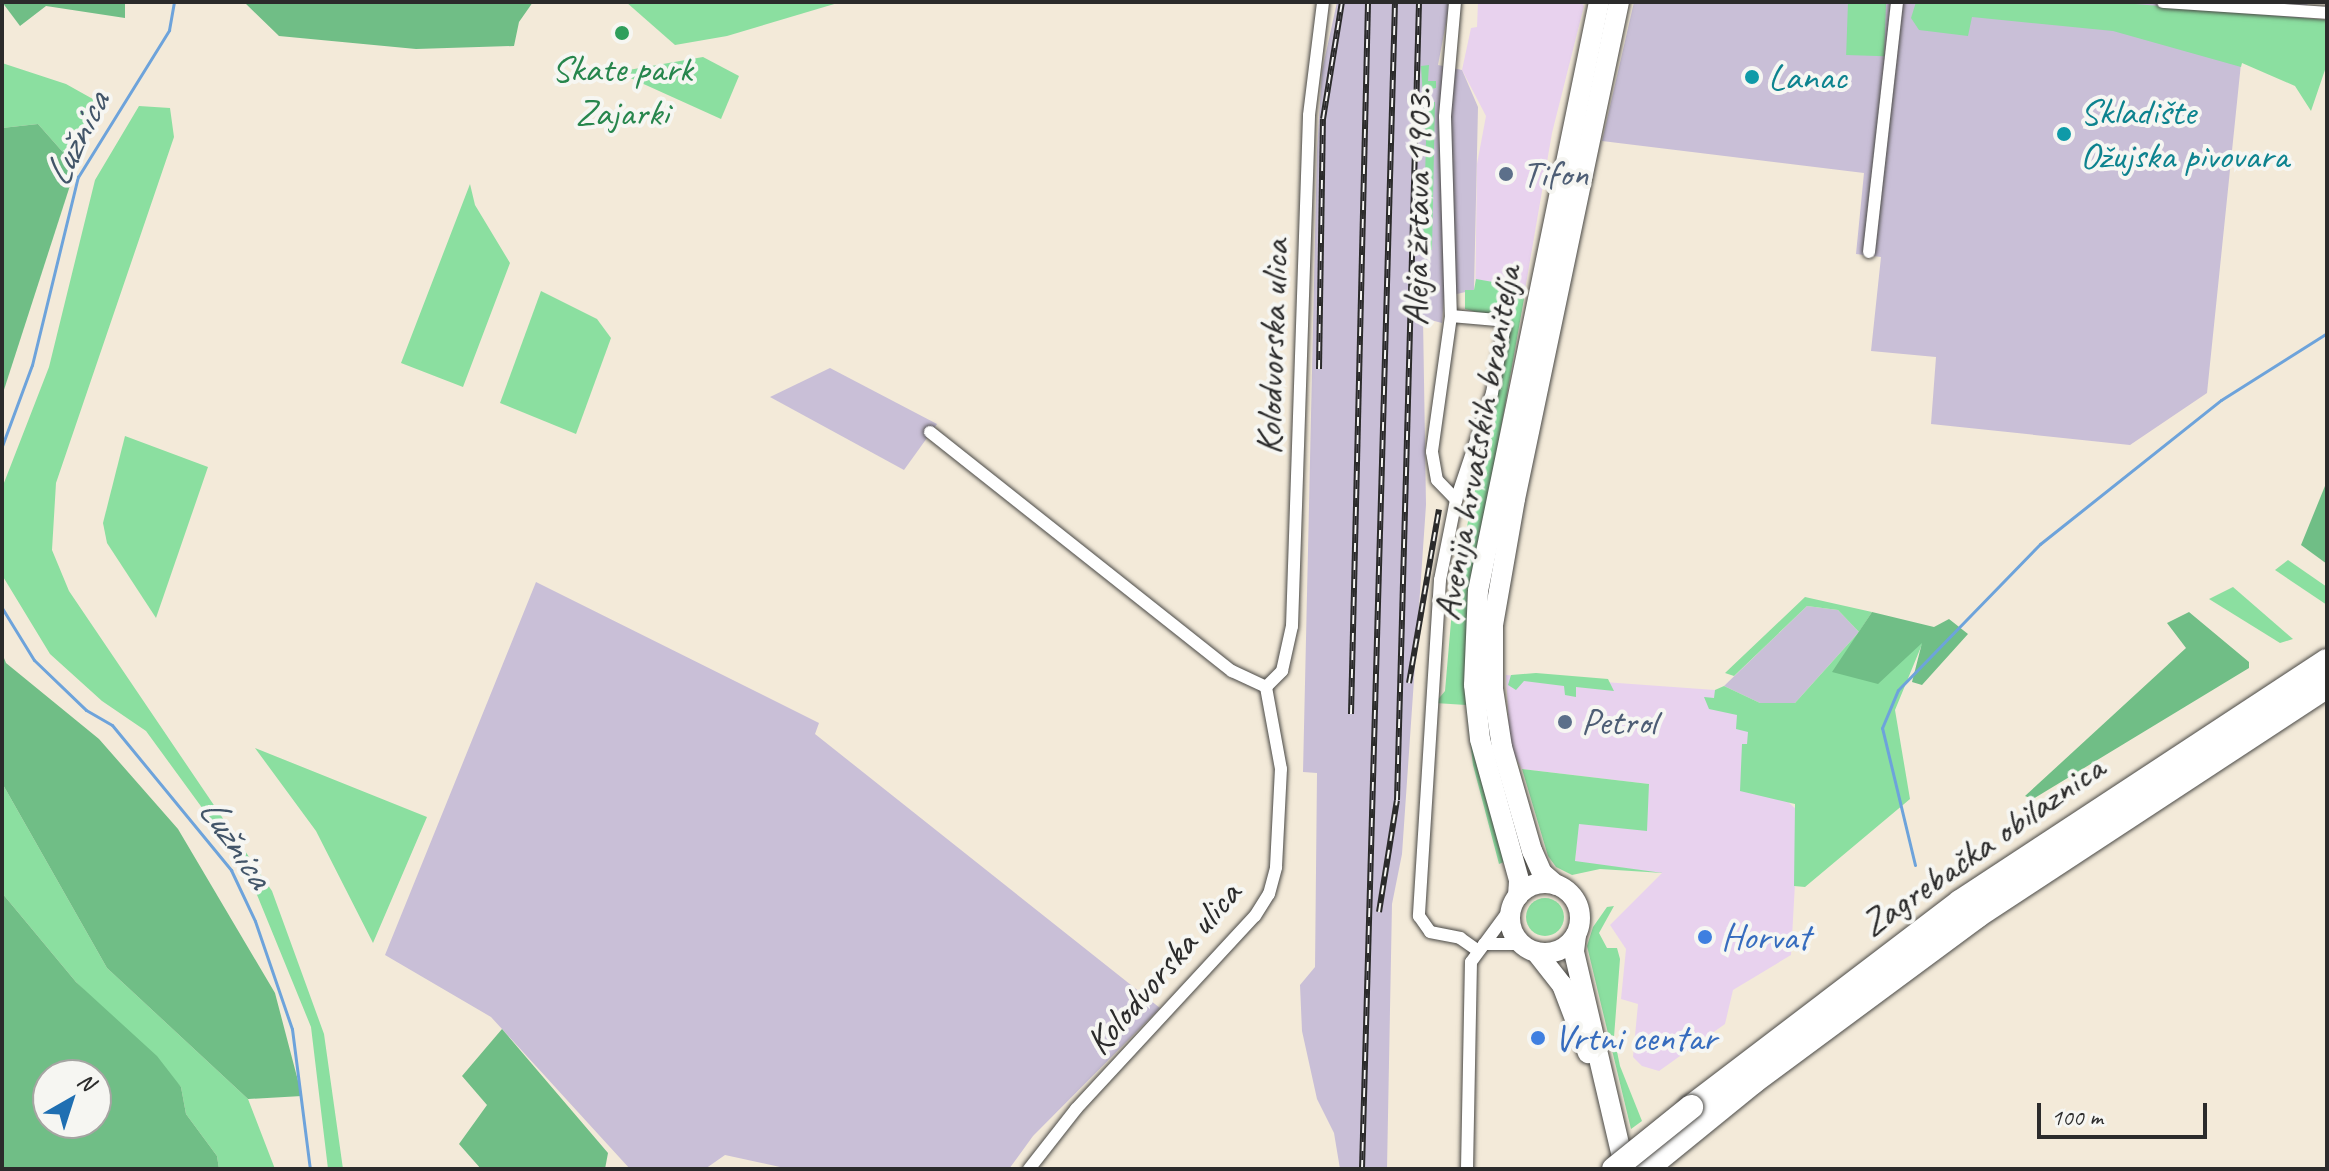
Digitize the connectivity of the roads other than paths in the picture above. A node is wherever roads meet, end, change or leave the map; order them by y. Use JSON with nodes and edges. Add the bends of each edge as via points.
{"nodes":[{"id":1,"x":1323,"y":2,"type":"edge"},
{"id":2,"x":1455,"y":2,"type":"edge"},
{"id":3,"x":1599,"y":2,"type":"edge"},
{"id":4,"x":1619,"y":2,"type":"edge"},
{"id":5,"x":1897,"y":2,"type":"edge"},
{"id":6,"x":2163,"y":2,"type":"edge"},
{"id":7,"x":2327,"y":13,"type":"edge"},
{"id":8,"x":1869,"y":252,"type":"dead end"},
{"id":9,"x":1451,"y":316,"type":"junction"},
{"id":10,"x":930,"y":432,"type":"dead end"},
{"id":11,"x":1456,"y":500,"type":"junction"},
{"id":12,"x":2327,"y":661,"type":"edge"},
{"id":13,"x":2327,"y":686,"type":"edge"},
{"id":14,"x":1266,"y":687,"type":"junction"},
{"id":15,"x":1556,"y":885,"type":"junction"},
{"id":16,"x":1515,"y":900,"type":"junction"},
{"id":17,"x":1576,"y":935,"type":"junction"},
{"id":18,"x":1481,"y":947,"type":"junction"},
{"id":19,"x":1529,"y":948,"type":"junction"},
{"id":20,"x":1693,"y":1118,"type":"junction"},
{"id":21,"x":1029,"y":1169,"type":"edge"},
{"id":22,"x":1467,"y":1169,"type":"edge"},
{"id":23,"x":1614,"y":1169,"type":"edge"},
{"id":24,"x":1625,"y":1169,"type":"edge"},
{"id":25,"x":1646,"y":1169,"type":"edge"}],
"edges":[{"from":1,"to":14,"type":"street","name":"Kolodvorska ulica","via":[[1309,115],[1292,626],[1282,671]]},
{"from":2,"to":9,"type":"street","name":"Aleja žrtava 1903.","via":[[1445,117]]},
{"from":3,"to":16,"type":"main road","name":"Avenija hrvatskih branitelja","via":[[1478,591],[1474,685],[1480,739],[1519,880]]},
{"from":4,"to":15,"type":"main road","name":"Avenija hrvatskih branitelja","via":[[1493,625],[1493,689],[1507,769],[1537,865]]},
{"from":5,"to":8,"type":"street"},
{"from":6,"to":7,"type":"street"},
{"from":9,"to":11,"type":"street","name":"Aleja žrtava 1903.","via":[[1433,427],[1437,480]]},
{"from":9,"to":11,"type":"street","via":[[1497,320],[1505,326],[1492,393]]},
{"from":10,"to":14,"type":"street","via":[[1232,671]]},
{"from":11,"to":18,"type":"street","via":[[1432,649],[1419,916],[1430,932]]},
{"from":12,"to":20,"type":"highway","name":"Zagrebačka obilaznica","via":[[1960,902],[1835,992]]},
{"from":13,"to":20,"type":"highway","name":"Zagrebačka obilaznica","via":[[1977,916]]},
{"from":14,"to":21,"type":"street","name":"Kolodvorska ulica","via":[[1281,769],[1281,839],[1269,894],[1255,916],[1076,1109]]},
{"from":15,"to":16,"type":"main road","via":[[1535,884]]},
{"from":15,"to":17,"type":"main road","via":[[1576,902]]},
{"from":16,"to":18,"type":"street"},
{"from":16,"to":19,"type":"main road","via":[[1511,925]]},
{"from":17,"to":19,"type":"main road","via":[[1563,948]]},
{"from":17,"to":24,"type":"main road","via":[[1574,952]]},
{"from":18,"to":19,"type":"street"},
{"from":18,"to":22,"type":"street","via":[[1471,962]]},
{"from":19,"to":23,"type":"main road","via":[[1553,969],[1577,1022],[1596,1080]]},
{"from":20,"to":23,"type":"highway","bridge":true},
{"from":20,"to":25,"type":"highway"}]}
